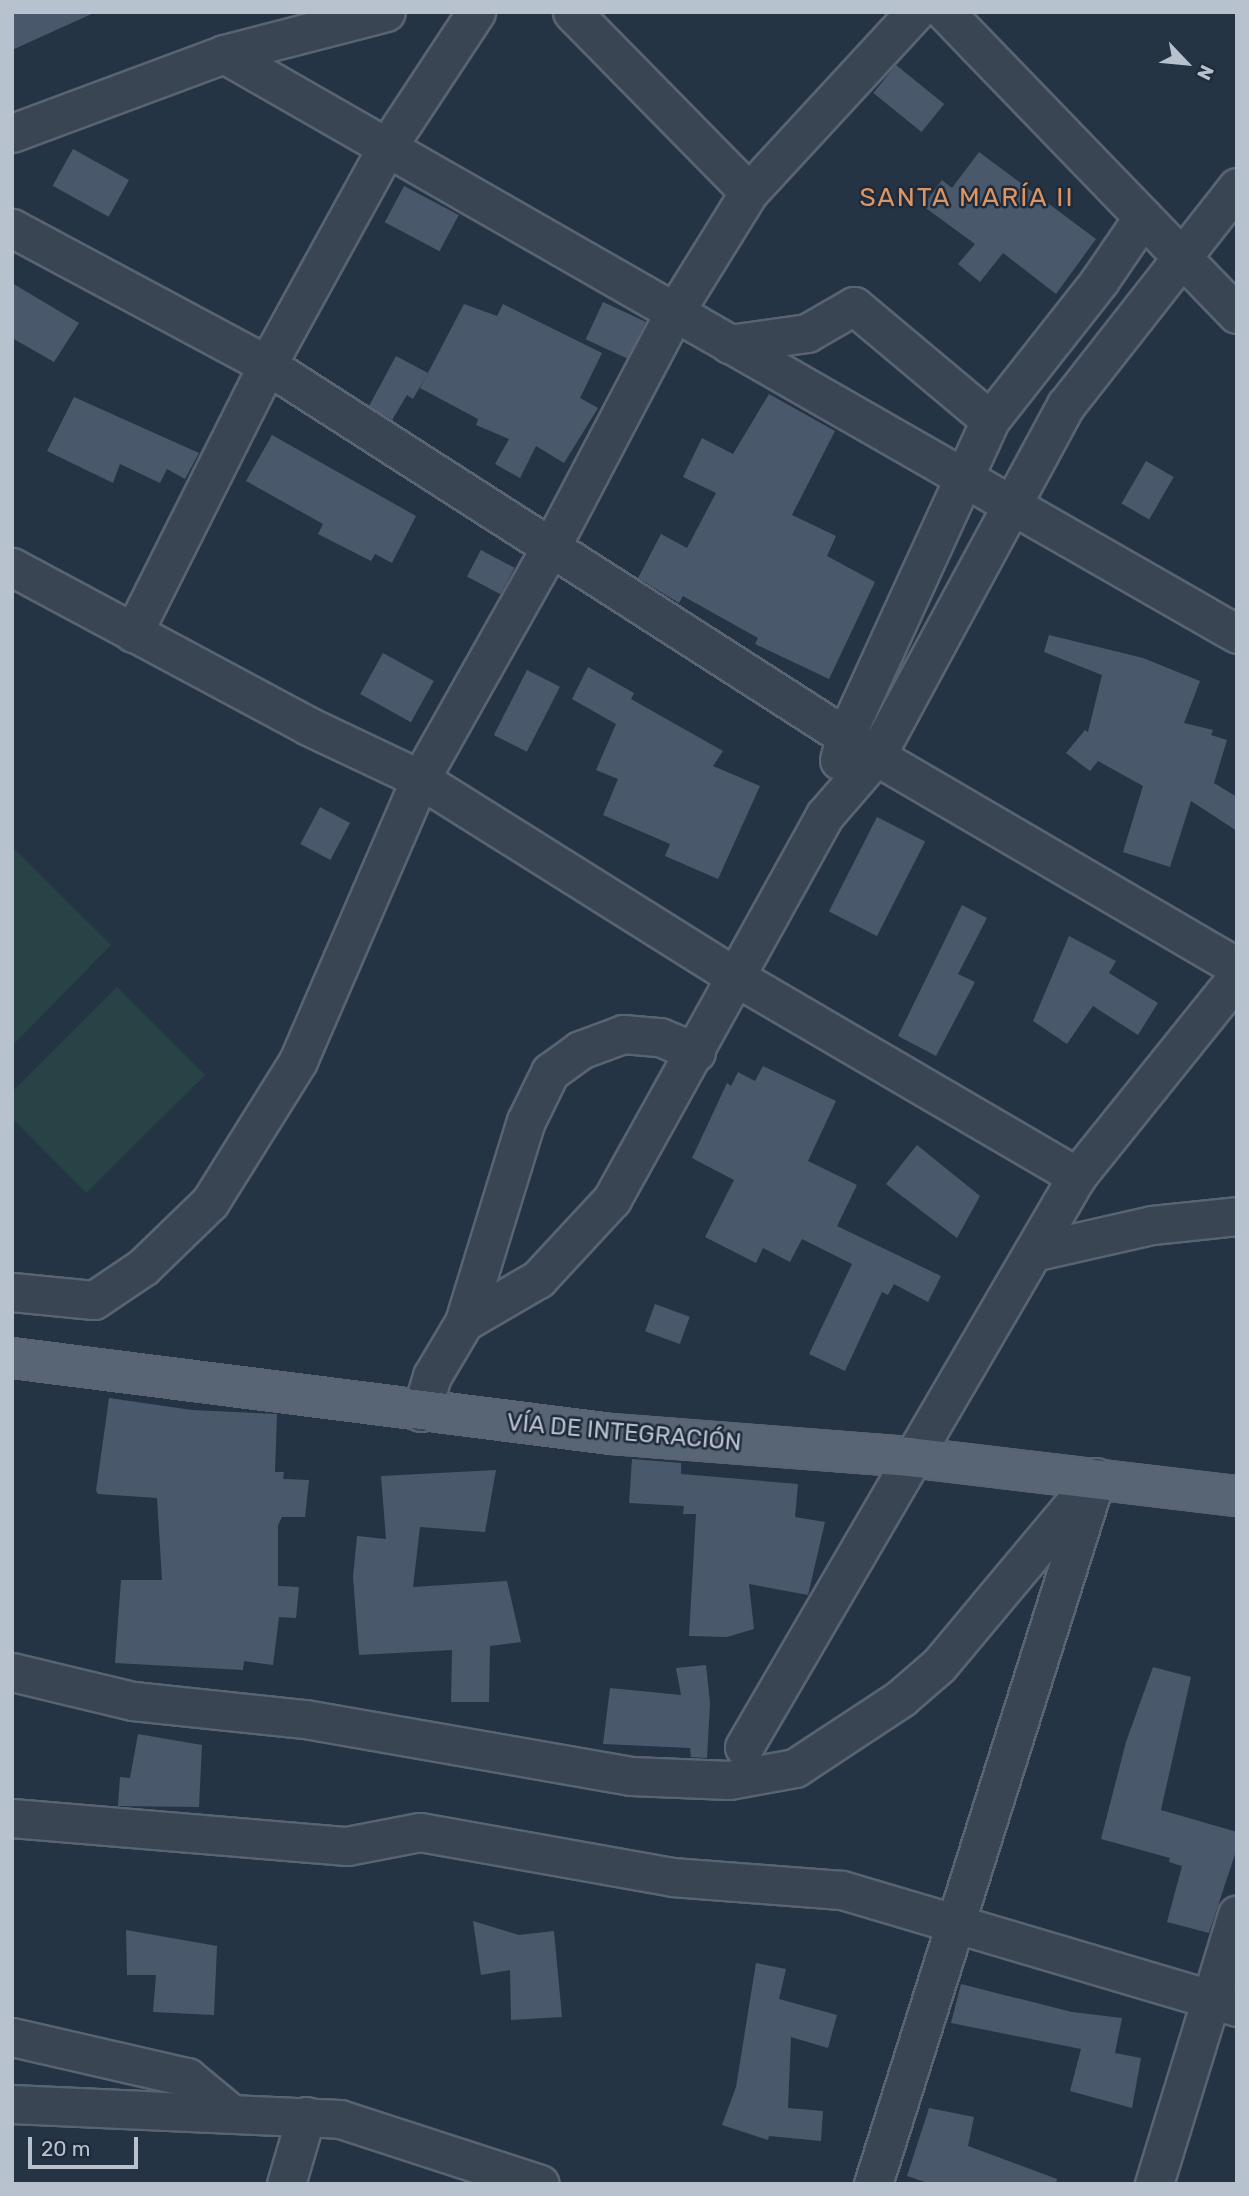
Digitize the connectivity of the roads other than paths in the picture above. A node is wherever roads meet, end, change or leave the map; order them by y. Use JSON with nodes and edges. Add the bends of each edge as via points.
{"nodes":[{"id":1,"x":386,"y":12,"type":"edge"},
{"id":2,"x":477,"y":12,"type":"edge"},
{"id":3,"x":572,"y":12,"type":"edge"},
{"id":4,"x":915,"y":12,"type":"edge"},
{"id":5,"x":945,"y":12,"type":"edge"},
{"id":6,"x":224,"y":54,"type":"junction"},
{"id":7,"x":12,"y":133,"type":"edge"},
{"id":8,"x":387,"y":147,"type":"junction"},
{"id":9,"x":1237,"y":187,"type":"edge"},
{"id":10,"x":749,"y":192,"type":"junction"},
{"id":11,"x":1143,"y":217,"type":"junction"},
{"id":12,"x":12,"y":228,"type":"edge"},
{"id":13,"x":1184,"y":260,"type":"junction"},
{"id":14,"x":674,"y":313,"type":"junction"},
{"id":15,"x":1237,"y":314,"type":"edge"},
{"id":16,"x":729,"y":344,"type":"junction"},
{"id":17,"x":267,"y":365,"type":"junction"},
{"id":18,"x":990,"y":420,"type":"junction"},
{"id":19,"x":961,"y":477,"type":"junction"},
{"id":20,"x":1012,"y":506,"type":"junction"},
{"id":21,"x":552,"y":545,"type":"junction"},
{"id":22,"x":12,"y":567,"type":"edge"},
{"id":23,"x":132,"y":634,"type":"junction"},
{"id":24,"x":1237,"y":634,"type":"edge"},
{"id":25,"x":845,"y":737,"type":"junction"},
{"id":26,"x":876,"y":756,"type":"junction"},
{"id":27,"x":420,"y":779,"type":"junction"},
{"id":28,"x":825,"y":815,"type":"junction"},
{"id":29,"x":1237,"y":967,"type":"edge"},
{"id":30,"x":1237,"y":977,"type":"edge"},
{"id":31,"x":738,"y":978,"type":"junction"},
{"id":32,"x":696,"y":1052,"type":"junction"},
{"id":33,"x":1077,"y":1175,"type":"junction"},
{"id":34,"x":1237,"y":1216,"type":"edge"},
{"id":35,"x":1033,"y":1252,"type":"junction"},
{"id":36,"x":12,"y":1292,"type":"edge"},
{"id":37,"x":464,"y":1322,"type":"junction"},
{"id":38,"x":12,"y":1358,"type":"edge"},
{"id":39,"x":421,"y":1412,"type":"junction"},
{"id":40,"x":909,"y":1457,"type":"junction"},
{"id":41,"x":1096,"y":1477,"type":"junction"},
{"id":42,"x":1237,"y":1496,"type":"edge"},
{"id":43,"x":12,"y":1672,"type":"edge"},
{"id":44,"x":744,"y":1746,"type":"dead end"},
{"id":45,"x":12,"y":1818,"type":"edge"},
{"id":46,"x":1237,"y":1914,"type":"edge"},
{"id":47,"x":953,"y":1925,"type":"junction"},
{"id":48,"x":1223,"y":2003,"type":"edge"},
{"id":49,"x":12,"y":2037,"type":"edge"},
{"id":50,"x":12,"y":2104,"type":"edge"},
{"id":51,"x":228,"y":2111,"type":"junction"},
{"id":52,"x":306,"y":2116,"type":"junction"},
{"id":53,"x":286,"y":2184,"type":"edge"},
{"id":54,"x":540,"y":2184,"type":"edge"},
{"id":55,"x":873,"y":2184,"type":"edge"},
{"id":56,"x":1154,"y":2184,"type":"edge"}],
"edges":[{"from":1,"to":6,"type":"street"},
{"from":2,"to":8,"type":"street"},
{"from":3,"to":10,"type":"street"},
{"from":4,"to":10,"type":"street"},
{"from":5,"to":11,"type":"street"},
{"from":6,"to":7,"type":"street"},
{"from":6,"to":8,"type":"street"},
{"from":8,"to":14,"type":"street"},
{"from":8,"to":17,"type":"street"},
{"from":9,"to":13,"type":"street"},
{"from":10,"to":14,"type":"street"},
{"from":11,"to":13,"type":"street"},
{"from":11,"to":18,"type":"street","via":[[1100,281]]},
{"from":12,"to":17,"type":"street"},
{"from":13,"to":15,"type":"street"},
{"from":13,"to":20,"type":"street","via":[[1066,405]]},
{"from":14,"to":16,"type":"street"},
{"from":14,"to":21,"type":"street"},
{"from":16,"to":18,"type":"street","via":[[799,335],[855,306]]},
{"from":16,"to":19,"type":"street"},
{"from":17,"to":21,"type":"street"},
{"from":17,"to":23,"type":"street"},
{"from":18,"to":19,"type":"street"},
{"from":19,"to":20,"type":"street"},
{"from":19,"to":25,"type":"street"},
{"from":20,"to":24,"type":"street"},
{"from":20,"to":26,"type":"street"},
{"from":21,"to":25,"type":"street"},
{"from":21,"to":27,"type":"street"},
{"from":22,"to":23,"type":"street"},
{"from":23,"to":27,"type":"street"},
{"from":25,"to":26,"type":"street"},
{"from":25,"to":28,"type":"street"},
{"from":26,"to":28,"type":"street"},
{"from":26,"to":29,"type":"street"},
{"from":27,"to":31,"type":"street"},
{"from":27,"to":36,"type":"street","via":[[298,1061],[210,1202],[143,1267],[94,1300]]},
{"from":28,"to":31,"type":"street"},
{"from":30,"to":33,"type":"street"},
{"from":31,"to":32,"type":"street"},
{"from":31,"to":33,"type":"street"},
{"from":32,"to":37,"type":"street","via":[[612,1199],[538,1279]]},
{"from":32,"to":37,"type":"street","via":[[660,1037],[624,1034],[580,1050],[550,1072],[526,1121]]},
{"from":33,"to":35,"type":"street"},
{"from":34,"to":35,"type":"street","via":[[1152,1225]]},
{"from":35,"to":40,"type":"street"},
{"from":37,"to":39,"type":"street","via":[[432,1376]]},
{"from":38,"to":39,"type":"main road","name":"VÍA DE INTEGRACIÓN"},
{"from":39,"to":40,"type":"main road","name":"VÍA DE INTEGRACIÓN","via":[[611,1434]]},
{"from":40,"to":41,"type":"main road","name":"VÍA DE INTEGRACIÓN"},
{"from":40,"to":44,"type":"street"},
{"from":41,"to":42,"type":"main road","name":"VÍA DE INTEGRACIÓN"},
{"from":41,"to":43,"type":"street","via":[[939,1665],[901,1698],[795,1768],[730,1780],[631,1776],[305,1719],[134,1701]]},
{"from":41,"to":47,"type":"street"},
{"from":45,"to":47,"type":"street","via":[[347,1846],[420,1832],[672,1877],[842,1890]]},
{"from":46,"to":48,"type":"street"},
{"from":47,"to":48,"type":"street"},
{"from":47,"to":55,"type":"street"},
{"from":48,"to":56,"type":"street"},
{"from":49,"to":51,"type":"street","via":[[187,2077]]},
{"from":50,"to":51,"type":"street"},
{"from":51,"to":52,"type":"street"},
{"from":52,"to":53,"type":"street"},
{"from":52,"to":54,"type":"street","via":[[340,2119]]}]}
